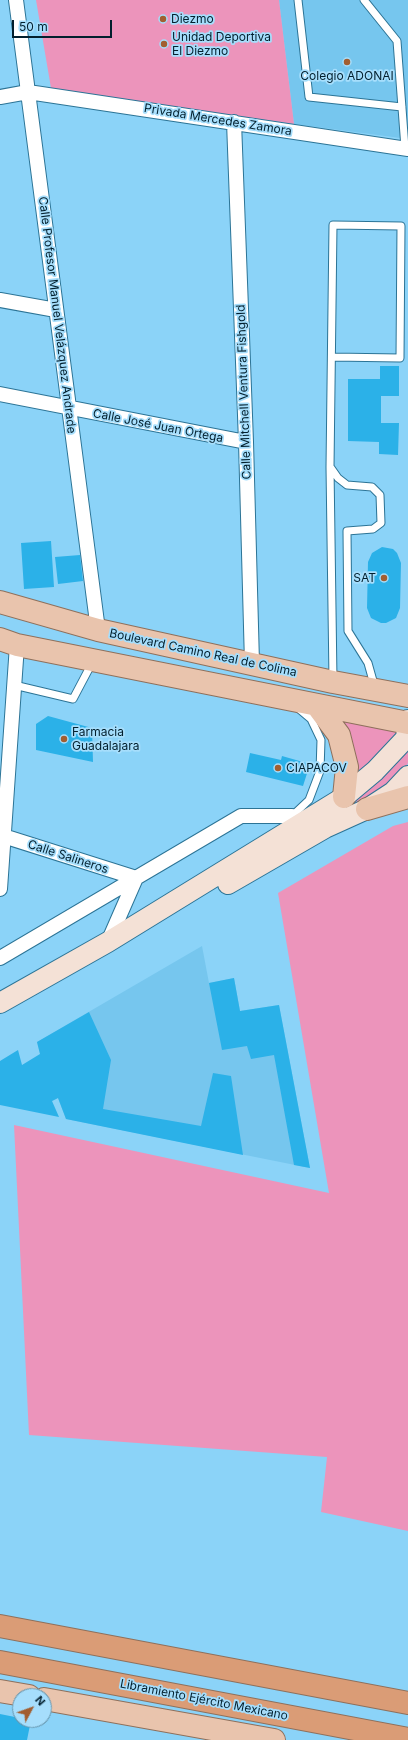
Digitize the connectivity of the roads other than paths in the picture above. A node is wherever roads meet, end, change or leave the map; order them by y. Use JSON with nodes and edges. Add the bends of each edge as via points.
{"nodes":[{"id":1,"x":16,"y":0,"type":"edge"},
{"id":2,"x":298,"y":0,"type":"edge"},
{"id":3,"x":364,"y":0,"type":"edge"},
{"id":4,"x":28,"y":92,"type":"junction"},
{"id":5,"x":0,"y":97,"type":"edge"},
{"id":6,"x":402,"y":107,"type":"junction"},
{"id":7,"x":234,"y":122,"type":"junction"},
{"id":8,"x":407,"y":148,"type":"edge"},
{"id":9,"x":0,"y":300,"type":"edge"},
{"id":10,"x":56,"y":310,"type":"junction"},
{"id":11,"x":332,"y":357,"type":"junction"},
{"id":12,"x":0,"y":394,"type":"edge"},
{"id":13,"x":69,"y":409,"type":"junction"},
{"id":14,"x":246,"y":442,"type":"junction"},
{"id":15,"x":330,"y":467,"type":"junction"},
{"id":16,"x":0,"y":602,"type":"edge"},
{"id":17,"x":98,"y":630,"type":"junction"},
{"id":18,"x":8,"y":642,"type":"edge"},
{"id":19,"x":94,"y":661,"type":"junction"},
{"id":20,"x":252,"y":663,"type":"junction"},
{"id":21,"x":333,"y":682,"type":"junction"},
{"id":22,"x":14,"y":685,"type":"junction"},
{"id":23,"x":375,"y":690,"type":"junction"},
{"id":24,"x":408,"y":696,"type":"edge"},
{"id":25,"x":287,"y":700,"type":"junction"},
{"id":26,"x":318,"y":707,"type":"junction"},
{"id":27,"x":408,"y":720,"type":"edge"},
{"id":28,"x":408,"y":723,"type":"edge"},
{"id":29,"x":408,"y":776,"type":"edge"},
{"id":30,"x":344,"y":797,"type":"junction"},
{"id":31,"x":408,"y":797,"type":"edge"},
{"id":32,"x":367,"y":810,"type":"junction"},
{"id":33,"x":295,"y":821,"type":"junction"},
{"id":34,"x":2,"y":836,"type":"edge"},
{"id":35,"x":136,"y":878,"type":"junction"},
{"id":36,"x":0,"y":889,"type":"edge"},
{"id":37,"x":108,"y":942,"type":"junction"},
{"id":38,"x":0,"y":958,"type":"edge"},
{"id":39,"x":0,"y":1003,"type":"edge"},
{"id":40,"x":0,"y":1626,"type":"edge"},
{"id":41,"x":0,"y":1662,"type":"edge"},
{"id":42,"x":0,"y":1691,"type":"edge"},
{"id":43,"x":12,"y":1693,"type":"edge"},
{"id":44,"x":52,"y":1700,"type":"edge"},
{"id":45,"x":408,"y":1703,"type":"edge"},
{"id":46,"x":408,"y":1739,"type":"edge"},
{"id":47,"x":274,"y":1740,"type":"edge"}],
"edges":[{"from":1,"to":4,"type":"street","name":"Calle Profesor Manuel Velázquez Andrade"},
{"from":2,"to":6,"type":"lane","via":[[309,98]]},
{"from":3,"to":6,"type":"lane","via":[[397,41]]},
{"from":4,"to":5,"type":"street","name":"Privada Mercedes Zamora"},
{"from":4,"to":7,"type":"street","name":"Privada Mercedes Zamora"},
{"from":4,"to":10,"type":"street","name":"Calle Profesor Manuel Velázquez Andrade"},
{"from":6,"to":8,"type":"lane"},
{"from":7,"to":8,"type":"street","name":"Privada Mercedes Zamora"},
{"from":7,"to":14,"type":"street","name":"Calle Mitchell Ventura Fishgold"},
{"from":9,"to":10,"type":"street"},
{"from":10,"to":13,"type":"street","name":"Calle Profesor Manuel Velázquez Andrade"},
{"from":11,"to":11,"type":"lane","via":[[333,225],[401,226],[400,358]]},
{"from":11,"to":15,"type":"lane"},
{"from":12,"to":13,"type":"street","name":"Calle José Juan Ortega"},
{"from":13,"to":14,"type":"street","name":"Calle José Juan Ortega"},
{"from":13,"to":17,"type":"street","name":"Calle Profesor Manuel Velázquez Andrade"},
{"from":14,"to":20,"type":"street","name":"Calle Mitchell Ventura Fishgold"},
{"from":15,"to":21,"type":"lane"},
{"from":15,"to":23,"type":"lane","via":[[347,485],[372,487],[380,495],[381,523],[373,529],[347,531],[348,632],[368,663]]},
{"from":16,"to":17,"type":"main road","name":"Boulevard Camino Real de Colima"},
{"from":17,"to":20,"type":"main road","name":"Boulevard Camino Real de Colima"},
{"from":18,"to":19,"type":"main road"},
{"from":18,"to":22,"type":"street"},
{"from":19,"to":22,"type":"lane","via":[[73,699]]},
{"from":19,"to":25,"type":"main road"},
{"from":20,"to":21,"type":"main road","name":"Boulevard Camino Real de Colima"},
{"from":21,"to":23,"type":"main road","name":"Boulevard Camino Real de Colima"},
{"from":22,"to":34,"type":"street"},
{"from":23,"to":24,"type":"main road","name":"Boulevard Camino Real de Colima"},
{"from":25,"to":26,"type":"main road"},
{"from":25,"to":33,"type":"lane","via":[[311,719],[321,740],[320,771],[309,800]]},
{"from":26,"to":28,"type":"main road"},
{"from":26,"to":30,"type":"main road","via":[[339,735],[347,767]]},
{"from":27,"to":28,"type":"street"},
{"from":28,"to":30,"type":"street","via":[[406,738],[375,771]]},
{"from":29,"to":32,"type":"street","via":[[392,792]]},
{"from":30,"to":33,"type":"street"},
{"from":31,"to":32,"type":"main road"},
{"from":32,"to":37,"type":"street","via":[[325,828],[135,937]]},
{"from":33,"to":35,"type":"street","via":[[241,816]]},
{"from":33,"to":37,"type":"street"},
{"from":34,"to":35,"type":"street","name":"Calle Salineros"},
{"from":34,"to":36,"type":"street"},
{"from":35,"to":37,"type":"street"},
{"from":35,"to":38,"type":"street"},
{"from":37,"to":39,"type":"street"},
{"from":40,"to":45,"type":"highway"},
{"from":41,"to":46,"type":"highway","name":"Libramiento Ejército Mexicano"},
{"from":42,"to":43,"type":"main road"},
{"from":44,"to":47,"type":"main road"}]}
